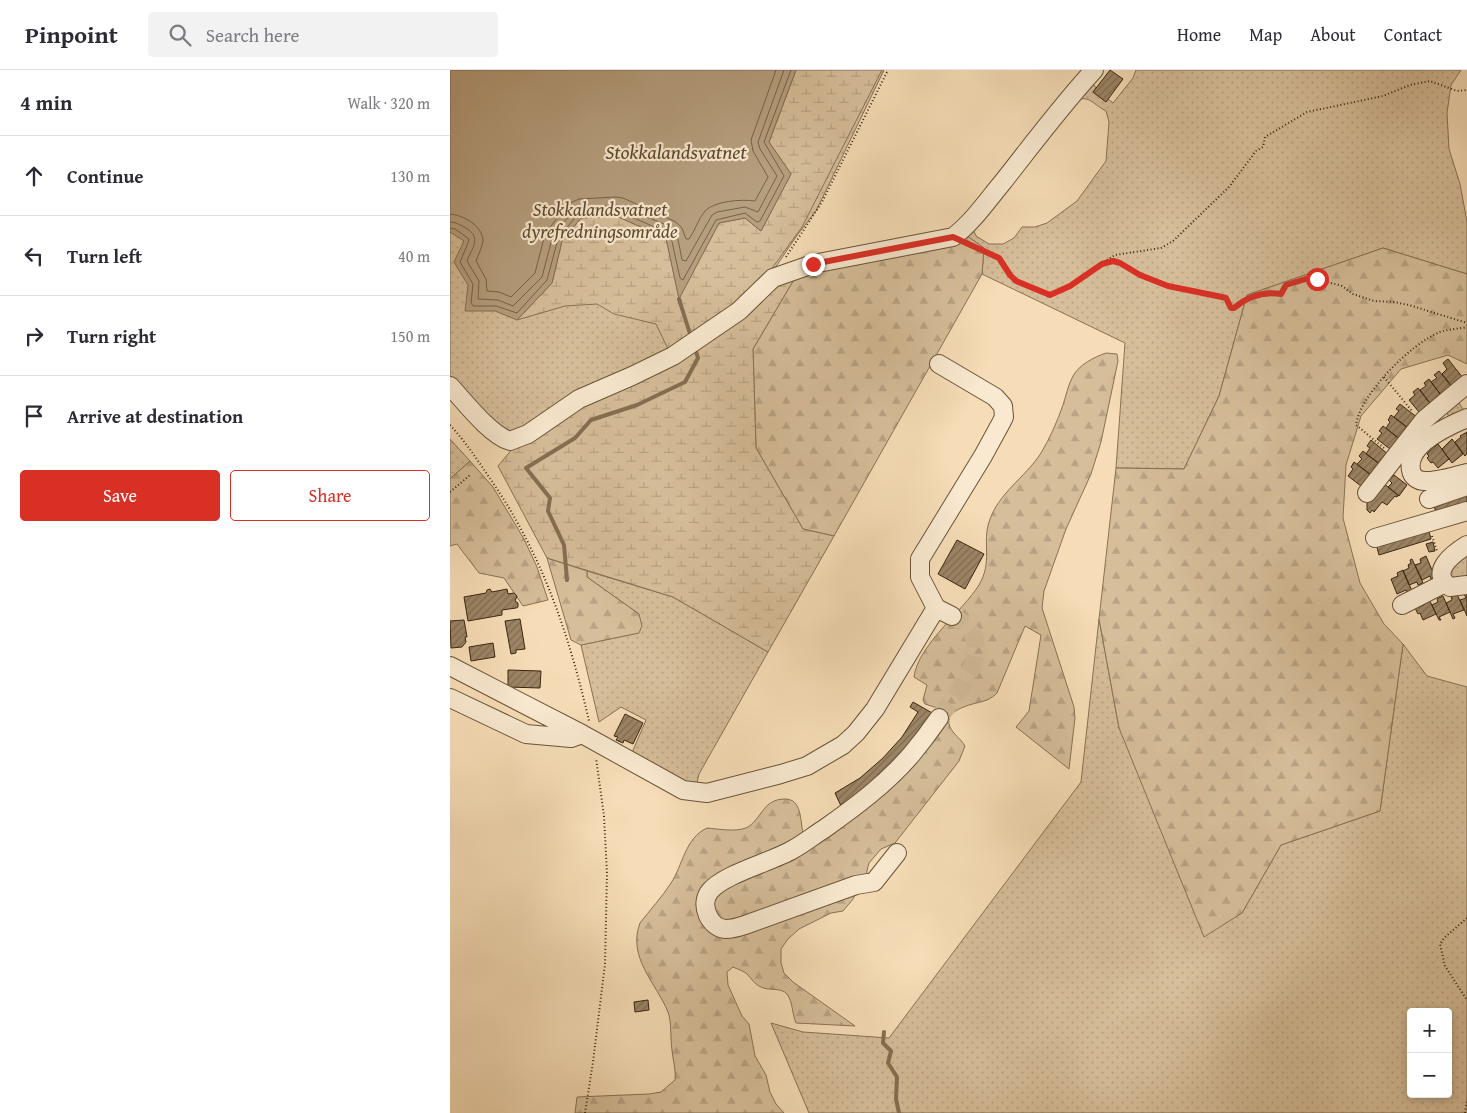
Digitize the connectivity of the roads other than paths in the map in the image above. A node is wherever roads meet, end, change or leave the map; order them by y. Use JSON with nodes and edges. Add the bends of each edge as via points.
{"nodes":[{"id":1,"x":1094,"y":70,"type":"edge"},
{"id":2,"x":939,"y":364,"type":"dead end"},
{"id":3,"x":1467,"y":384,"type":"edge"},
{"id":4,"x":450,"y":386,"type":"edge"},
{"id":5,"x":1438,"y":408,"type":"junction"},
{"id":6,"x":1467,"y":418,"type":"edge"},
{"id":7,"x":1449,"y":425,"type":"junction"},
{"id":8,"x":1467,"y":480,"type":"edge"},
{"id":9,"x":1367,"y":493,"type":"dead end"},
{"id":10,"x":1429,"y":499,"type":"dead end"},
{"id":11,"x":1467,"y":510,"type":"edge"},
{"id":12,"x":1375,"y":538,"type":"dead end"},
{"id":13,"x":1467,"y":545,"type":"edge"},
{"id":14,"x":1445,"y":583,"type":"junction"},
{"id":15,"x":1467,"y":585,"type":"edge"},
{"id":16,"x":1402,"y":605,"type":"dead end"},
{"id":17,"x":936,"y":608,"type":"junction"},
{"id":18,"x":952,"y":616,"type":"tunnel mouth"},
{"id":19,"x":450,"y":666,"type":"edge"},
{"id":20,"x":450,"y":698,"type":"edge"},
{"id":21,"x":939,"y":718,"type":"tunnel mouth"},
{"id":22,"x":588,"y":738,"type":"junction"},
{"id":23,"x":897,"y":853,"type":"dead end"}],
"edges":[{"from":1,"to":4,"type":"street","via":[[989,199],[953,237],[813,264],[773,278],[739,311],[673,356],[579,399],[528,434],[510,441],[493,431]]},
{"from":2,"to":17,"type":"street","via":[[995,397],[1003,406],[1004,417],[920,560],[920,577]]},
{"from":3,"to":5,"type":"street"},
{"from":5,"to":7,"type":"street"},
{"from":5,"to":9,"type":"street","via":[[1424,420]]},
{"from":6,"to":7,"type":"street"},
{"from":7,"to":8,"type":"street","via":[[1414,453],[1411,473],[1425,482]]},
{"from":8,"to":10,"type":"street"},
{"from":11,"to":12,"type":"street"},
{"from":13,"to":14,"type":"street","via":[[1448,559],[1443,568]]},
{"from":14,"to":15,"type":"street","via":[[1450,587]]},
{"from":14,"to":16,"type":"street"},
{"from":17,"to":18,"type":"street"},
{"from":17,"to":22,"type":"street","via":[[864,723],[842,746],[806,766],[706,793],[695,792],[683,790]]},
{"from":19,"to":22,"type":"street"},
{"from":20,"to":22,"type":"street","via":[[526,734]]},
{"from":21,"to":23,"type":"street","via":[[898,769],[858,803],[795,849],[714,887],[706,902],[708,915],[721,928],[745,925],[856,885],[874,882]]}]}
